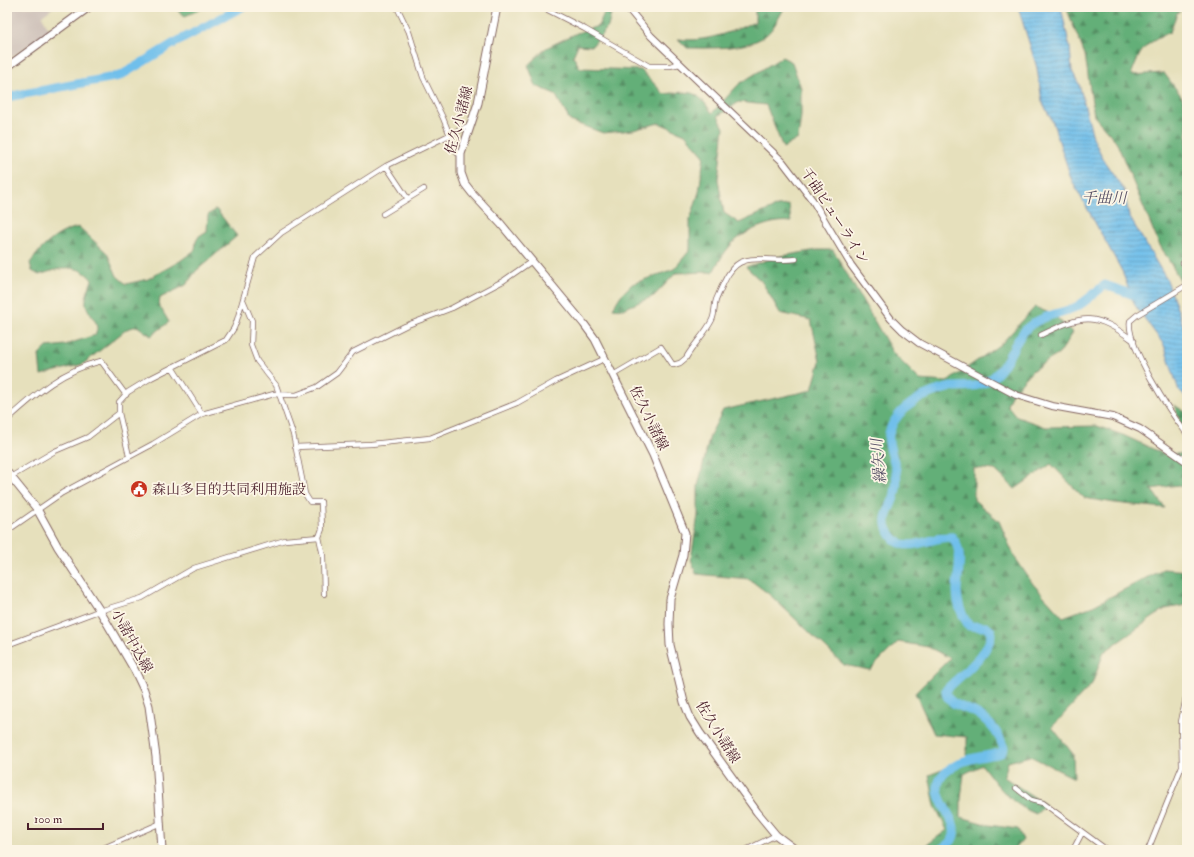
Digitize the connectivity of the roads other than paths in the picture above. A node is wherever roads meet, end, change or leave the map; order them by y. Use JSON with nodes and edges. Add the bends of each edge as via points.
{"nodes":[{"id":1,"x":89,"y":7,"type":"edge"},
{"id":2,"x":397,"y":7,"type":"edge"},
{"id":3,"x":498,"y":7,"type":"edge"},
{"id":4,"x":542,"y":7,"type":"edge"},
{"id":5,"x":627,"y":7,"type":"edge"},
{"id":6,"x":680,"y":64,"type":"junction"},
{"id":7,"x":7,"y":67,"type":"edge"},
{"id":8,"x":470,"y":126,"type":"junction"},
{"id":9,"x":449,"y":135,"type":"junction"},
{"id":10,"x":461,"y":154,"type":"junction"},
{"id":11,"x":386,"y":166,"type":"junction"},
{"id":12,"x":424,"y":189,"type":"dead end"},
{"id":13,"x":408,"y":199,"type":"junction"},
{"id":14,"x":383,"y":214,"type":"dead end"},
{"id":15,"x":796,"y":259,"type":"dead end"},
{"id":16,"x":532,"y":261,"type":"junction"},
{"id":17,"x":1185,"y":286,"type":"edge"},
{"id":18,"x":243,"y":300,"type":"junction"},
{"id":19,"x":1041,"y":335,"type":"dead end"},
{"id":20,"x":1134,"y":341,"type":"junction"},
{"id":21,"x":604,"y":359,"type":"junction"},
{"id":22,"x":172,"y":367,"type":"junction"},
{"id":23,"x":612,"y":375,"type":"junction"},
{"id":24,"x":126,"y":395,"type":"junction"},
{"id":25,"x":280,"y":395,"type":"junction"},
{"id":26,"x":119,"y":413,"type":"junction"},
{"id":27,"x":202,"y":414,"type":"junction"},
{"id":28,"x":7,"y":420,"type":"edge"},
{"id":29,"x":1187,"y":434,"type":"edge"},
{"id":30,"x":295,"y":447,"type":"junction"},
{"id":31,"x":129,"y":456,"type":"junction"},
{"id":32,"x":1187,"y":462,"type":"edge"},
{"id":33,"x":9,"y":476,"type":"edge"},
{"id":34,"x":37,"y":509,"type":"junction"},
{"id":35,"x":7,"y":531,"type":"edge"},
{"id":36,"x":319,"y":537,"type":"junction"},
{"id":37,"x":324,"y":594,"type":"dead end"},
{"id":38,"x":100,"y":612,"type":"junction"},
{"id":39,"x":7,"y":645,"type":"edge"},
{"id":40,"x":1187,"y":692,"type":"edge"},
{"id":41,"x":1185,"y":753,"type":"edge"},
{"id":42,"x":1016,"y":788,"type":"dead end"},
{"id":43,"x":161,"y":823,"type":"junction"},
{"id":44,"x":1082,"y":833,"type":"junction"},
{"id":45,"x":776,"y":835,"type":"junction"},
{"id":46,"x":99,"y":850,"type":"edge"},
{"id":47,"x":162,"y":850,"type":"edge"},
{"id":48,"x":746,"y":850,"type":"edge"},
{"id":49,"x":796,"y":850,"type":"edge"},
{"id":50,"x":1072,"y":850,"type":"edge"},
{"id":51,"x":1107,"y":850,"type":"edge"},
{"id":52,"x":1148,"y":850,"type":"edge"}],
"edges":[{"from":1,"to":7,"type":"main road"},
{"from":2,"to":9,"type":"street","via":[[410,32],[423,77]]},
{"from":3,"to":8,"type":"main road","name":"佐久小諸線","via":[[484,78]]},
{"from":4,"to":6,"type":"street","via":[[649,66]]},
{"from":5,"to":6,"type":"street","name":"千曲ビューライン","via":[[643,29]]},
{"from":6,"to":32,"type":"street","name":"千曲ビューライン","via":[[793,173],[851,265],[891,319],[919,343],[1016,395],[1052,406],[1113,417],[1140,429]]},
{"from":8,"to":9,"type":"street"},
{"from":8,"to":10,"type":"main road","name":"佐久小諸線"},
{"from":9,"to":10,"type":"street","via":[[457,153]]},
{"from":9,"to":11,"type":"street"},
{"from":10,"to":16,"type":"main road","name":"佐久小諸線","via":[[461,173],[465,184]]},
{"from":11,"to":13,"type":"street"},
{"from":11,"to":18,"type":"street","via":[[270,242],[255,257]]},
{"from":12,"to":13,"type":"street"},
{"from":13,"to":14,"type":"street"},
{"from":15,"to":23,"type":"street","via":[[754,259],[738,264],[724,281],[716,300],[713,319],[686,358],[673,365],[661,347]]},
{"from":16,"to":21,"type":"main road","name":"佐久小諸線","via":[[584,324]]},
{"from":16,"to":25,"type":"street","via":[[503,281],[452,308],[405,326],[353,352],[337,373],[317,387],[296,395]]},
{"from":17,"to":20,"type":"street","via":[[1130,321],[1129,327]]},
{"from":18,"to":22,"type":"street","via":[[234,328],[226,340]]},
{"from":18,"to":25,"type":"street","via":[[252,321],[252,345],[257,361],[272,379]]},
{"from":19,"to":20,"type":"street","via":[[1074,321],[1094,319]]},
{"from":20,"to":29,"type":"street","via":[[1160,395]]},
{"from":21,"to":23,"type":"main road","name":"佐久小諸線"},
{"from":21,"to":30,"type":"street","via":[[556,381],[517,403],[430,438]]},
{"from":22,"to":24,"type":"street"},
{"from":22,"to":27,"type":"street"},
{"from":23,"to":45,"type":"main road","name":"佐久小諸線","via":[[653,455],[685,533],[683,555],[670,599],[669,624],[670,645],[684,702],[700,733]]},
{"from":24,"to":26,"type":"street","via":[[119,402]]},
{"from":24,"to":28,"type":"street","via":[[101,361],[71,372],[49,384]]},
{"from":25,"to":27,"type":"street","via":[[267,396]]},
{"from":25,"to":30,"type":"street"},
{"from":26,"to":31,"type":"street"},
{"from":26,"to":33,"type":"street","via":[[88,437],[55,451]]},
{"from":27,"to":31,"type":"street"},
{"from":30,"to":36,"type":"street","via":[[305,494],[310,502],[320,502],[322,529]]},
{"from":31,"to":34,"type":"street"},
{"from":33,"to":34,"type":"main road","name":"小諸中込線"},
{"from":34,"to":35,"type":"street"},
{"from":34,"to":38,"type":"main road","name":"小諸中込線"},
{"from":36,"to":37,"type":"street","via":[[323,556]]},
{"from":36,"to":38,"type":"street","via":[[285,540],[222,558],[194,568],[142,598]]},
{"from":38,"to":39,"type":"street"},
{"from":38,"to":43,"type":"main road","name":"小諸中込線","via":[[135,671],[149,706]]},
{"from":40,"to":41,"type":"street","via":[[1181,722]]},
{"from":41,"to":52,"type":"street"},
{"from":42,"to":44,"type":"street","via":[[1031,800],[1043,803]]},
{"from":43,"to":46,"type":"street"},
{"from":43,"to":47,"type":"main road","name":"小諸中込線"},
{"from":44,"to":50,"type":"street"},
{"from":44,"to":51,"type":"street"},
{"from":45,"to":48,"type":"street"},
{"from":45,"to":49,"type":"main road","name":"佐久小諸線"}]}
